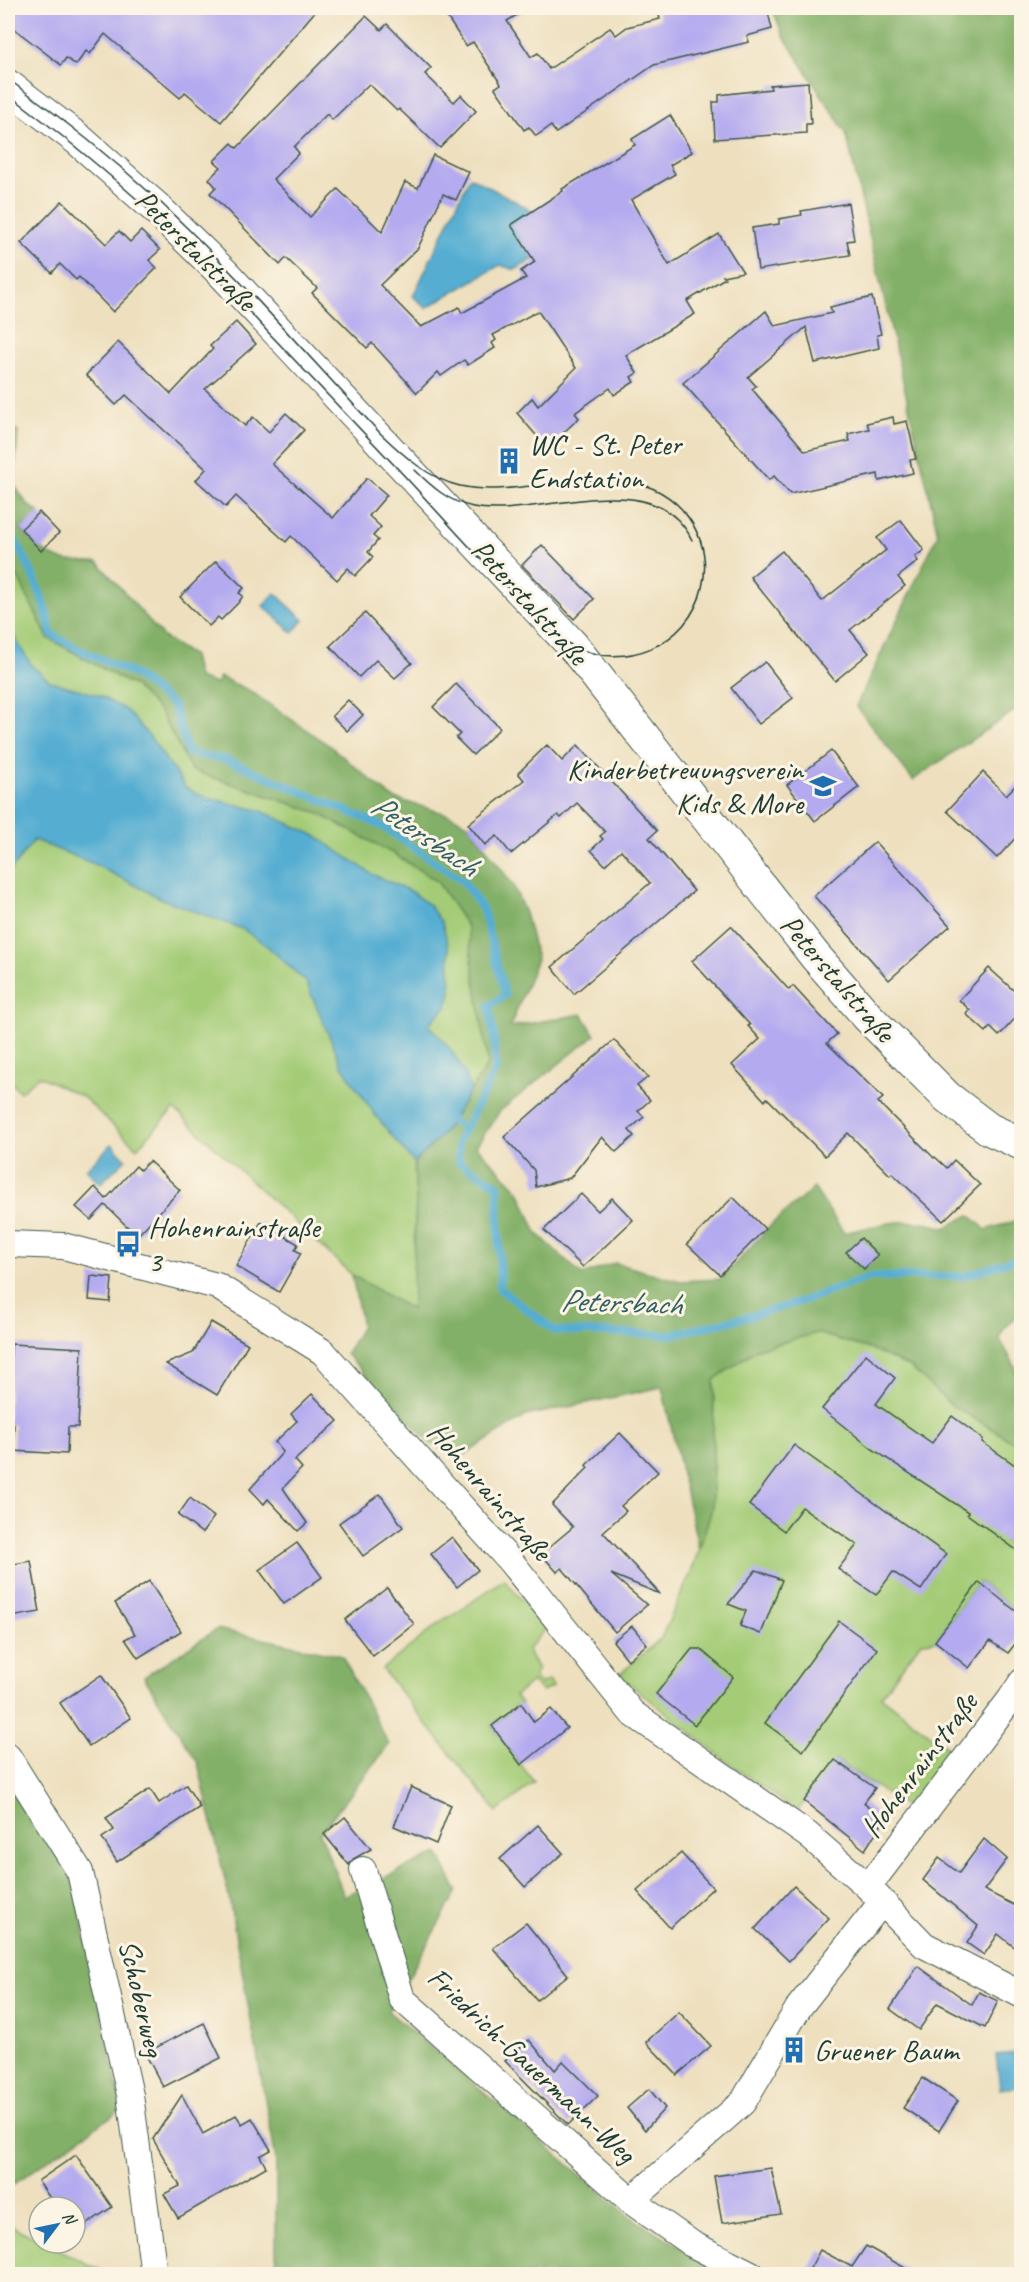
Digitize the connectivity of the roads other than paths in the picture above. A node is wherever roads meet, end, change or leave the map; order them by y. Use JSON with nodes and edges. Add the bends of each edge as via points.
{"nodes":[{"id":1,"x":8,"y":86,"type":"edge"},
{"id":2,"x":1022,"y":1144,"type":"edge"},
{"id":3,"x":8,"y":1244,"type":"edge"},
{"id":4,"x":1022,"y":1682,"type":"edge"},
{"id":5,"x":8,"y":1757,"type":"edge"},
{"id":6,"x":363,"y":1870,"type":"dead end"},
{"id":7,"x":875,"y":1894,"type":"junction"},
{"id":8,"x":1022,"y":1995,"type":"edge"},
{"id":9,"x":631,"y":2201,"type":"junction"},
{"id":10,"x":154,"y":2274,"type":"edge"},
{"id":11,"x":751,"y":2274,"type":"edge"}],
"edges":[{"from":1,"to":2,"type":"street","name":"Peterstalstraße","via":[[79,140],[224,274],[573,646],[808,947],[868,1017],[947,1097],[989,1129]]},
{"from":3,"to":7,"type":"street","name":"Hohenrainstraße","via":[[63,1246],[217,1286],[322,1352],[511,1562],[632,1713],[808,1835]]},
{"from":4,"to":7,"type":"street","name":"Hohenrainstraße"},
{"from":5,"to":10,"type":"street","name":"Schoberweg","via":[[80,1872],[130,2095]]},
{"from":6,"to":9,"type":"street","name":"Friedrich-Gauermann-Weg","via":[[402,1999]]},
{"from":7,"to":8,"type":"street","name":"Hohenrainstraße","via":[[924,1945]]},
{"from":7,"to":9,"type":"street","name":"Friedrich-Gauermann-Weg","via":[[799,2007],[742,2102]]},
{"from":9,"to":11,"type":"street","name":"Friedrich-Gauermann-Weg","via":[[692,2244]]}]}
